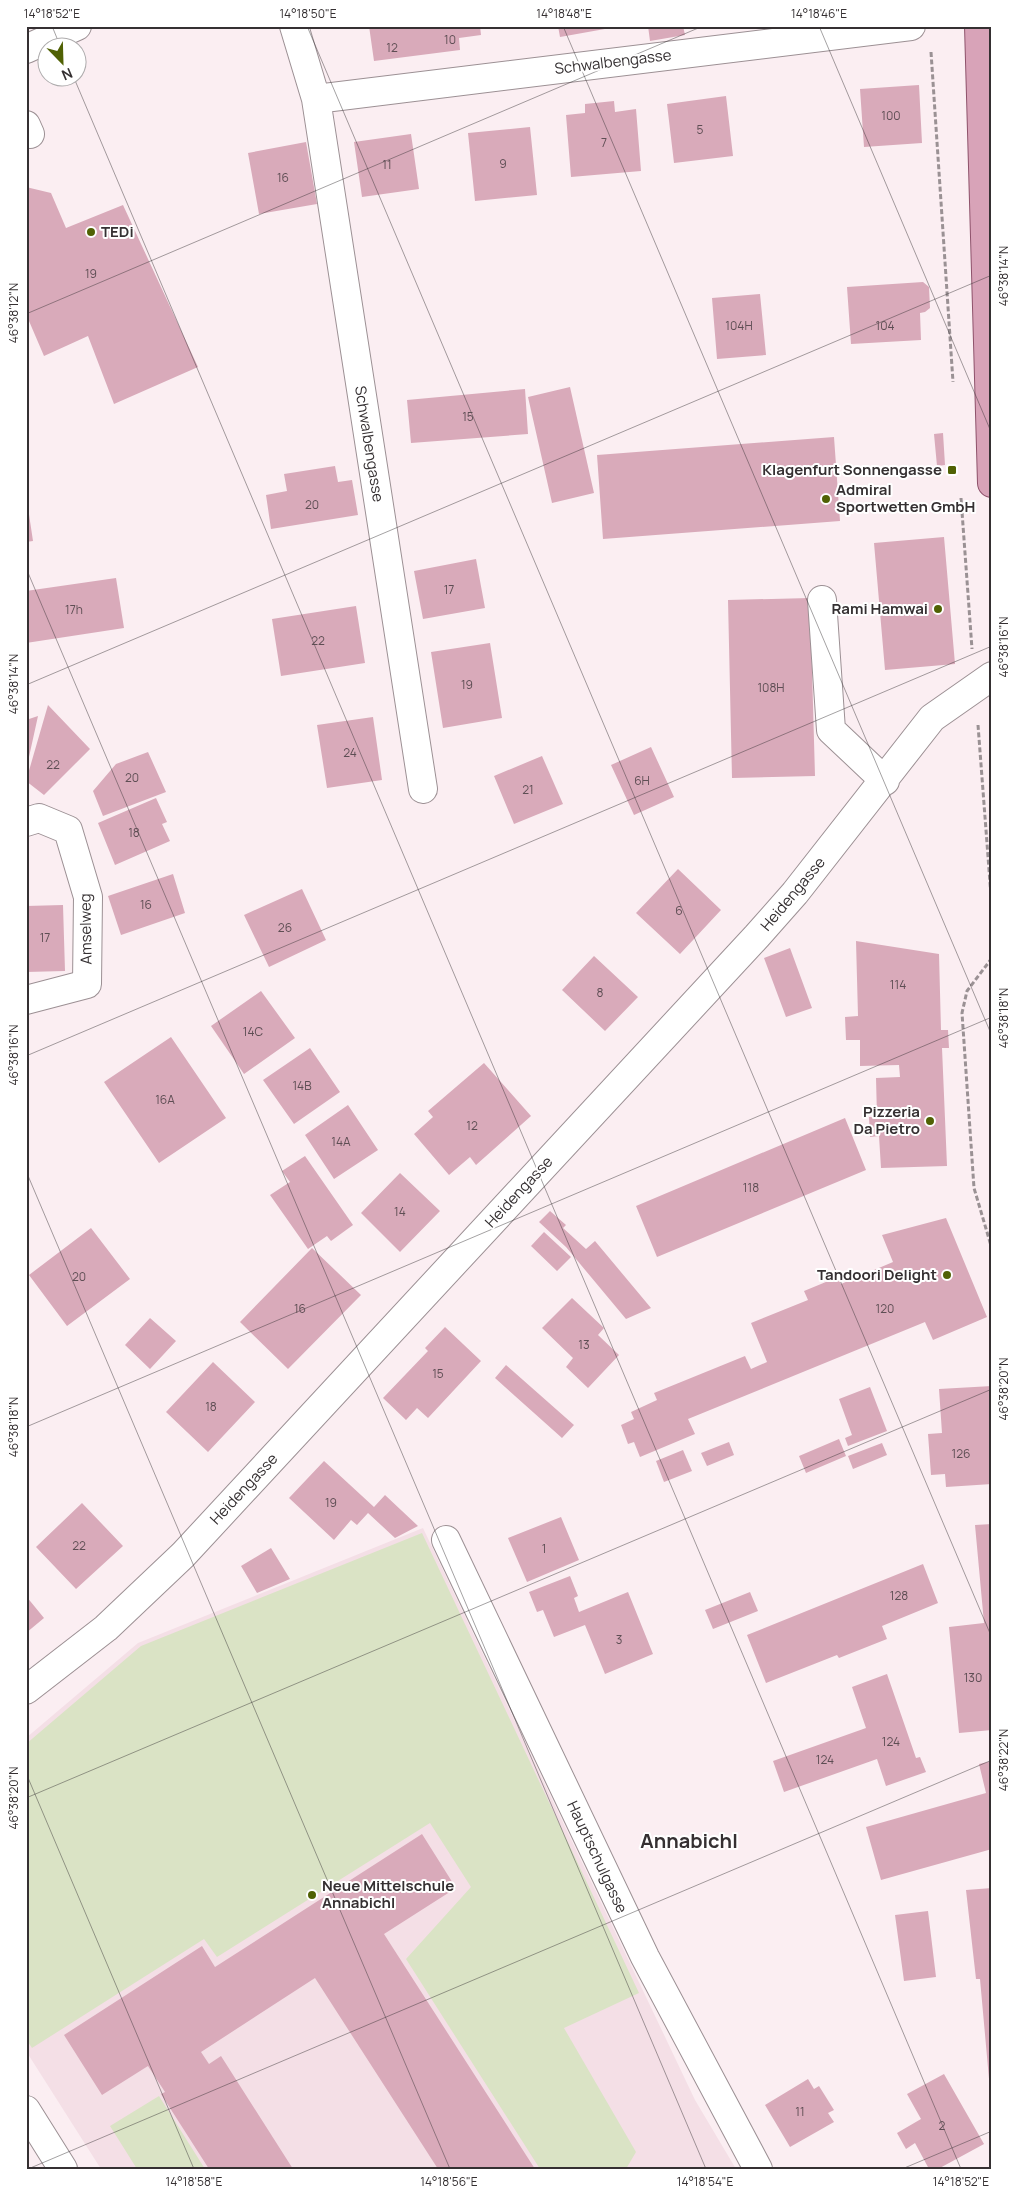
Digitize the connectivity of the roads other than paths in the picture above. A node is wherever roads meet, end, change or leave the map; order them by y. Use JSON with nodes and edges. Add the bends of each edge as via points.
{"nodes":[{"id":1,"x":77,"y":26,"type":"edge"},
{"id":2,"x":294,"y":26,"type":"edge"},
{"id":3,"x":911,"y":26,"type":"edge"},
{"id":4,"x":978,"y":26,"type":"edge"},
{"id":5,"x":26,"y":49,"type":"edge"},
{"id":6,"x":316,"y":99,"type":"junction"},
{"id":7,"x":992,"y":483,"type":"edge"},
{"id":8,"x":822,"y":600,"type":"dead end"},
{"id":9,"x":992,"y":676,"type":"edge"},
{"id":10,"x":885,"y":781,"type":"junction"},
{"id":11,"x":423,"y":789,"type":"dead end"},
{"id":12,"x":26,"y":822,"type":"edge"},
{"id":13,"x":26,"y":1000,"type":"edge"},
{"id":14,"x":446,"y":1540,"type":"dead end"},
{"id":15,"x":26,"y":1690,"type":"edge"},
{"id":16,"x":26,"y":2110,"type":"edge"},
{"id":17,"x":63,"y":2169,"type":"edge"},
{"id":18,"x":758,"y":2169,"type":"edge"}],
"edges":[{"from":1,"to":5,"type":"street"},
{"from":2,"to":6,"type":"street","name":"Schwalbengasse"},
{"from":3,"to":6,"type":"street","name":"Schwalbengasse"},
{"from":4,"to":7,"type":"main road"},
{"from":6,"to":11,"type":"street","name":"Schwalbengasse"},
{"from":8,"to":10,"type":"street","via":[[831,730]]},
{"from":9,"to":10,"type":"street","name":"Heidengasse","via":[[932,718]]},
{"from":10,"to":15,"type":"street","name":"Heidengasse","via":[[795,893],[183,1555],[106,1628]]},
{"from":12,"to":13,"type":"street","name":"Amselweg","via":[[39,818],[68,830],[88,897],[87,984]]},
{"from":14,"to":18,"type":"street","name":"Hauptschulgasse","via":[[645,1957]]},
{"from":16,"to":17,"type":"street"}]}
